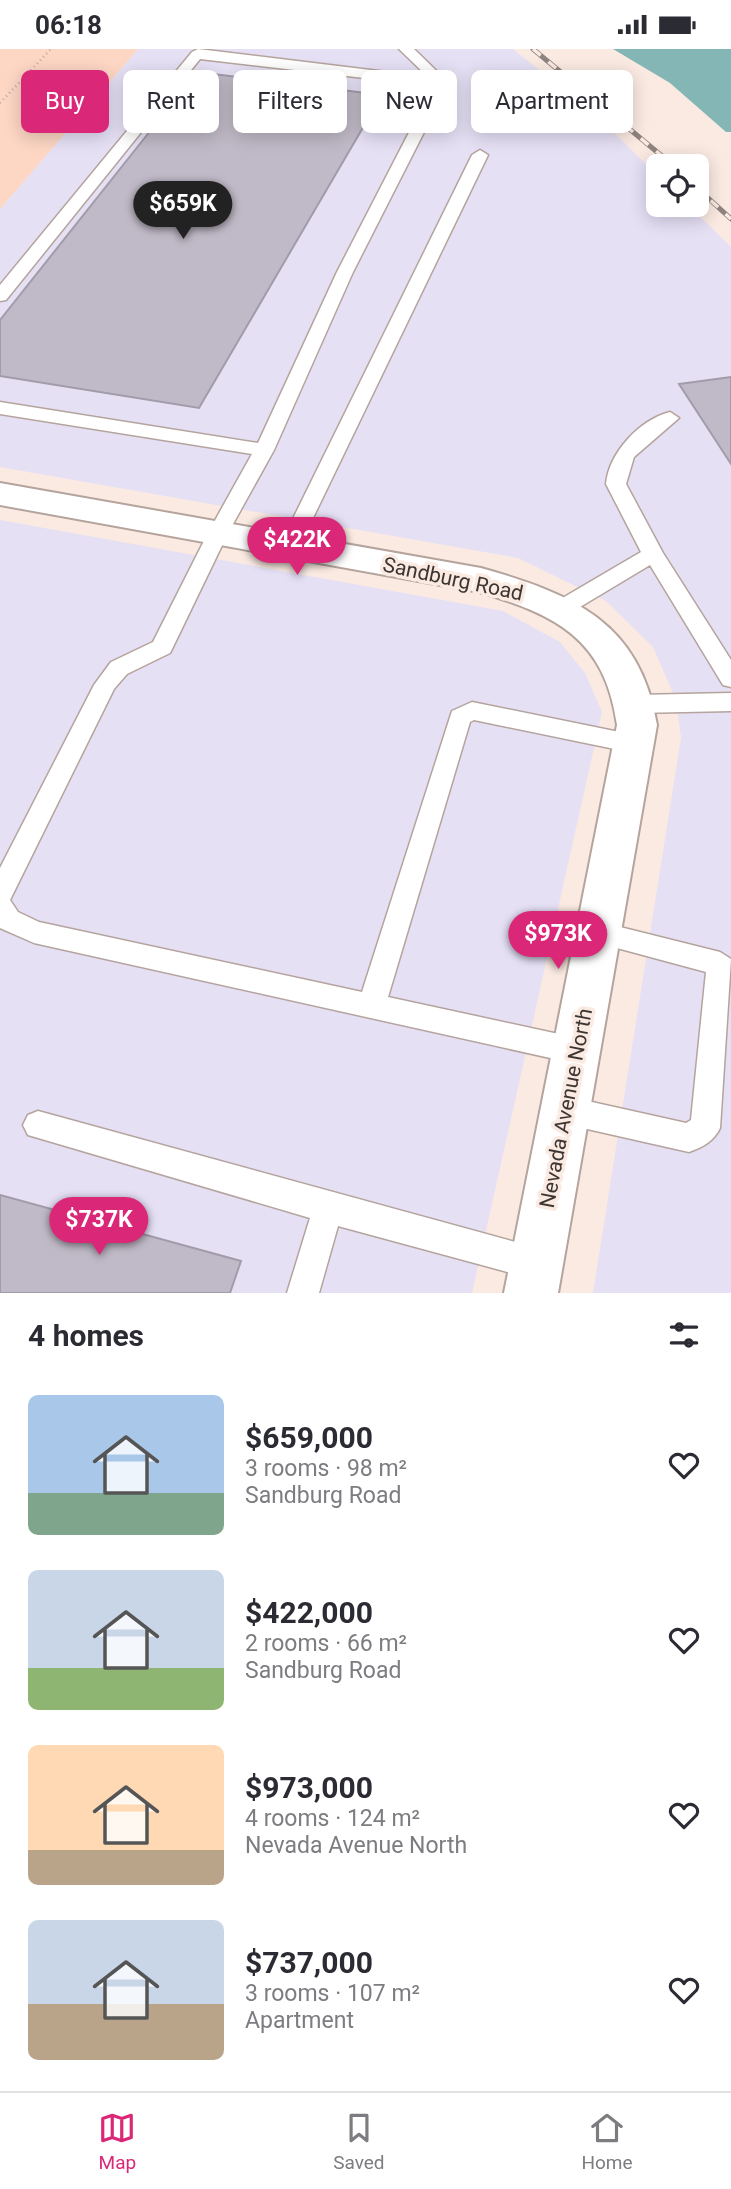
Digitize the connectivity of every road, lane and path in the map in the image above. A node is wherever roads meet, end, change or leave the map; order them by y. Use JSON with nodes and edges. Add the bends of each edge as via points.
{"nodes":[{"id":1,"x":51,"y":49,"type":"edge"},
{"id":2,"x":406,"y":49,"type":"edge"},
{"id":3,"x":203,"y":52,"type":"edge"},
{"id":4,"x":428,"y":70,"type":"edge"},
{"id":5,"x":361,"y":72,"type":"edge"},
{"id":6,"x":0,"y":103,"type":"edge"},
{"id":7,"x":416,"y":133,"type":"edge"},
{"id":8,"x":480,"y":155,"type":"dead end"},
{"id":9,"x":0,"y":296,"type":"edge"},
{"id":10,"x":0,"y":408,"type":"edge"},
{"id":11,"x":670,"y":418,"type":"dead end"},
{"id":12,"x":264,"y":450,"type":"junction"},
{"id":13,"x":0,"y":494,"type":"edge"},
{"id":14,"x":218,"y":533,"type":"junction"},
{"id":15,"x":289,"y":547,"type":"junction"},
{"id":16,"x":653,"y":554,"type":"junction"},
{"id":17,"x":562,"y":608,"type":"junction"},
{"id":18,"x":604,"y":641,"type":"joint"},
{"id":19,"x":731,"y":679,"type":"edge"},
{"id":20,"x":731,"y":702,"type":"edge"},
{"id":21,"x":635,"y":724,"type":"junction"},
{"id":22,"x":0,"y":894,"type":"edge"},
{"id":23,"x":0,"y":906,"type":"edge"},
{"id":24,"x":600,"y":933,"type":"junction"},
{"id":25,"x":726,"y":965,"type":"edge"},
{"id":26,"x":372,"y":1005,"type":"junction"},
{"id":27,"x":577,"y":1051,"type":"junction"},
{"id":28,"x":565,"y":1110,"type":"junction"},
{"id":29,"x":38,"y":1125,"type":"dead end"},
{"id":30,"x":328,"y":1208,"type":"junction"},
{"id":31,"x":534,"y":1278,"type":"edge"},
{"id":32,"x":303,"y":1293,"type":"edge"}],
"edges":[{"from":1,"to":6,"type":"path"},
{"from":2,"to":4,"type":"lane"},
{"from":3,"to":5,"type":"lane"},
{"from":3,"to":9,"type":"lane"},
{"from":7,"to":12,"type":"lane","via":[[345,272]]},
{"from":8,"to":15,"type":"lane"},
{"from":10,"to":12,"type":"lane"},
{"from":11,"to":16,"type":"lane","via":[[623,457],[615,473],[616,484]]},
{"from":12,"to":14,"type":"lane"},
{"from":13,"to":14,"type":"street","name":"Sandburg Road"},
{"from":14,"to":15,"type":"street","name":"Sandburg Road"},
{"from":14,"to":22,"type":"lane","via":[[162,647],[118,668],[104,685]]},
{"from":15,"to":17,"type":"street","name":"Sandburg Road","via":[[481,580]]},
{"from":16,"to":17,"type":"lane"},
{"from":16,"to":19,"type":"lane"},
{"from":17,"to":18,"type":"street","name":"Sandburg Road"},
{"from":18,"to":21,"type":"street","name":"Nevada Avenue North","via":[[627,674]]},
{"from":20,"to":21,"type":"lane"},
{"from":21,"to":24,"type":"street","name":"Nevada Avenue North"},
{"from":21,"to":26,"type":"lane","via":[[472,711],[460,717]]},
{"from":23,"to":26,"type":"lane","via":[[9,920],[34,932]]},
{"from":24,"to":25,"type":"lane"},
{"from":24,"to":27,"type":"street","name":"Nevada Avenue North"},
{"from":25,"to":28,"type":"lane","via":[[705,1128],[689,1138]]},
{"from":26,"to":27,"type":"lane"},
{"from":27,"to":28,"type":"street","name":"Nevada Avenue North"},
{"from":28,"to":31,"type":"street","name":"Nevada Avenue North"},
{"from":29,"to":30,"type":"lane"},
{"from":30,"to":31,"type":"lane"},
{"from":30,"to":32,"type":"lane"}]}
